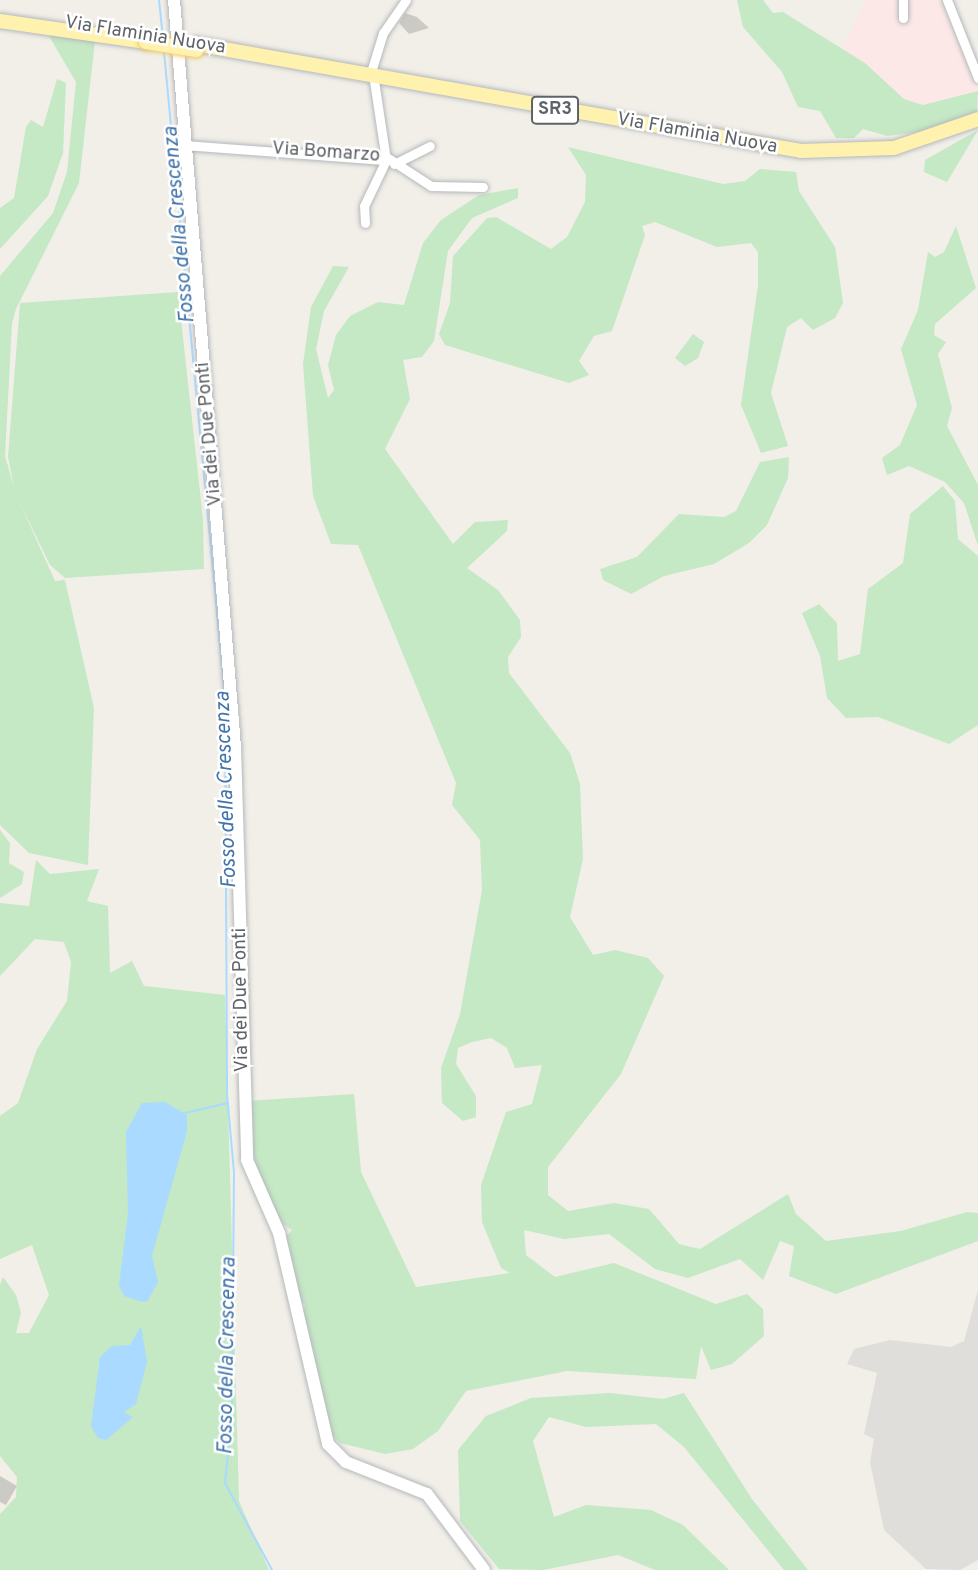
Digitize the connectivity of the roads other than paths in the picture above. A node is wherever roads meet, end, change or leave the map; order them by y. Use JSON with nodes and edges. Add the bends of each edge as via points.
{"nodes":[{"id":1,"x":174,"y":0,"type":"edge"},
{"id":2,"x":395,"y":0,"type":"edge"},
{"id":3,"x":406,"y":0,"type":"edge"},
{"id":4,"x":903,"y":0,"type":"edge"},
{"id":5,"x":947,"y":0,"type":"edge"},
{"id":6,"x":0,"y":14,"type":"edge"},
{"id":7,"x":903,"y":18,"type":"dead end"},
{"id":8,"x":391,"y":20,"type":"junction"},
{"id":9,"x":0,"y":21,"type":"edge"},
{"id":10,"x":146,"y":39,"type":"junction"},
{"id":11,"x":372,"y":78,"type":"junction"},
{"id":12,"x":978,"y":78,"type":"edge"},
{"id":13,"x":978,"y":119,"type":"edge"},
{"id":14,"x":204,"y":144,"type":"junction"},
{"id":15,"x":185,"y":145,"type":"junction"},
{"id":16,"x":430,"y":146,"type":"dead end"},
{"id":17,"x":390,"y":160,"type":"junction"},
{"id":18,"x":187,"y":163,"type":"junction"},
{"id":19,"x":484,"y":187,"type":"dead end"},
{"id":20,"x":365,"y":223,"type":"dead end"},
{"id":21,"x":484,"y":1570,"type":"edge"}],
"edges":[{"from":1,"to":15,"type":"street","name":"Via dei Due Ponti"},
{"from":2,"to":8,"type":"street"},
{"from":3,"to":8,"type":"street"},
{"from":4,"to":7,"type":"street"},
{"from":5,"to":12,"type":"street"},
{"from":6,"to":10,"type":"main road","name":"Via Flaminia Nuova","number":"SR3"},
{"from":8,"to":11,"type":"street"},
{"from":9,"to":10,"type":"main road","name":"Via Flaminia Nuova","number":"SR3"},
{"from":10,"to":11,"type":"main road","name":"Via Flaminia Nuova","number":"SR3","bridge":true},
{"from":11,"to":13,"type":"main road","name":"Via Flaminia Nuova","number":"SR3","via":[[826,153],[897,147]]},
{"from":11,"to":17,"type":"street","name":"Via Bomarzo"},
{"from":14,"to":15,"type":"street","name":"Via Bomarzo"},
{"from":14,"to":17,"type":"street","name":"Via Bomarzo"},
{"from":14,"to":18,"type":"street"},
{"from":15,"to":18,"type":"street","name":"Via dei Due Ponti"},
{"from":16,"to":17,"type":"street"},
{"from":17,"to":19,"type":"street","via":[[430,186]]},
{"from":17,"to":20,"type":"street","via":[[364,206]]},
{"from":18,"to":21,"type":"street","name":"Via dei Due Ponti","via":[[235,747],[247,1160],[279,1233],[328,1444],[346,1462],[427,1494]]}]}
